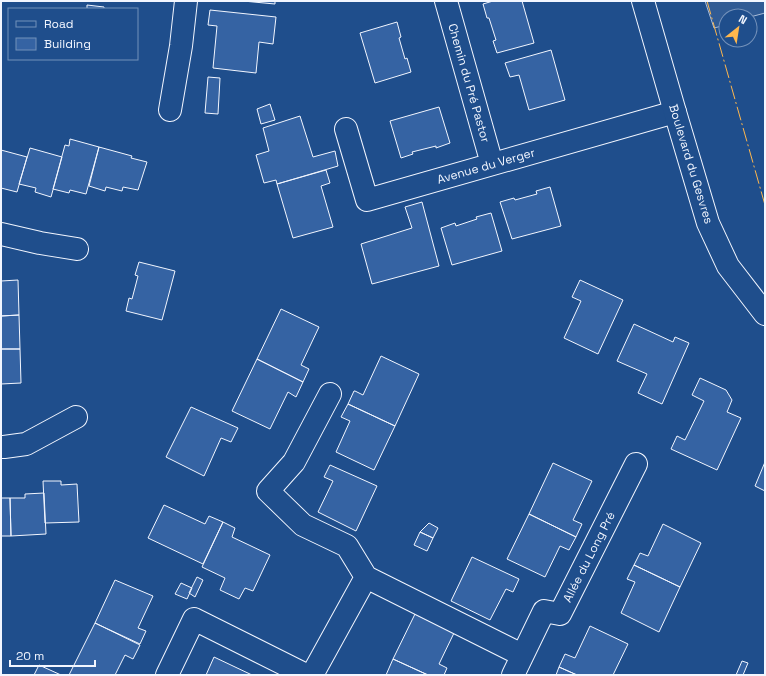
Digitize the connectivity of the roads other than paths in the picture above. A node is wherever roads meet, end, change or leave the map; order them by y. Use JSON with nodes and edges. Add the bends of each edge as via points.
{"nodes":[{"id":1,"x":186,"y":1,"type":"edge"},
{"id":2,"x":446,"y":1,"type":"edge"},
{"id":3,"x":643,"y":1,"type":"edge"},
{"id":4,"x":170,"y":110,"type":"dead end"},
{"id":5,"x":675,"y":112,"type":"junction"},
{"id":6,"x":346,"y":129,"type":"dead end"},
{"id":7,"x":492,"y":164,"type":"junction"},
{"id":8,"x":1,"y":234,"type":"edge"},
{"id":9,"x":77,"y":249,"type":"dead end"},
{"id":10,"x":765,"y":314,"type":"edge"},
{"id":11,"x":330,"y":394,"type":"dead end"},
{"id":12,"x":76,"y":417,"type":"dead end"},
{"id":13,"x":1,"y":446,"type":"edge"},
{"id":14,"x":636,"y":464,"type":"dead end"},
{"id":15,"x":366,"y":577,"type":"junction"},
{"id":16,"x":522,"y":655,"type":"junction"},
{"id":17,"x":167,"y":675,"type":"edge"},
{"id":18,"x":306,"y":675,"type":"edge"},
{"id":19,"x":312,"y":675,"type":"edge"},
{"id":20,"x":513,"y":675,"type":"edge"}],
"edges":[{"from":1,"to":4,"type":"street"},
{"from":2,"to":7,"type":"street","name":"Chemin du Pré Pastor"},
{"from":3,"to":5,"type":"street","name":"Boulevard du Gesvres"},
{"from":5,"to":7,"type":"street","name":"Avenue du Verger"},
{"from":5,"to":10,"type":"street","name":"Boulevard du Gesvres","via":[[708,223],[728,266]]},
{"from":6,"to":7,"type":"street","name":"Avenue du Verger","via":[[367,200]]},
{"from":8,"to":9,"type":"street"},
{"from":11,"to":15,"type":"street","via":[[294,462],[268,491],[303,525],[347,546]]},
{"from":12,"to":13,"type":"street","via":[[26,444]]},
{"from":14,"to":16,"type":"street","name":"Allée du Long Pré","via":[[560,614],[544,612]]},
{"from":15,"to":16,"type":"street"},
{"from":15,"to":19,"type":"street"},
{"from":16,"to":20,"type":"street","name":"Allée du Long Pré"},
{"from":17,"to":18,"type":"street","via":[[194,619]]}]}
